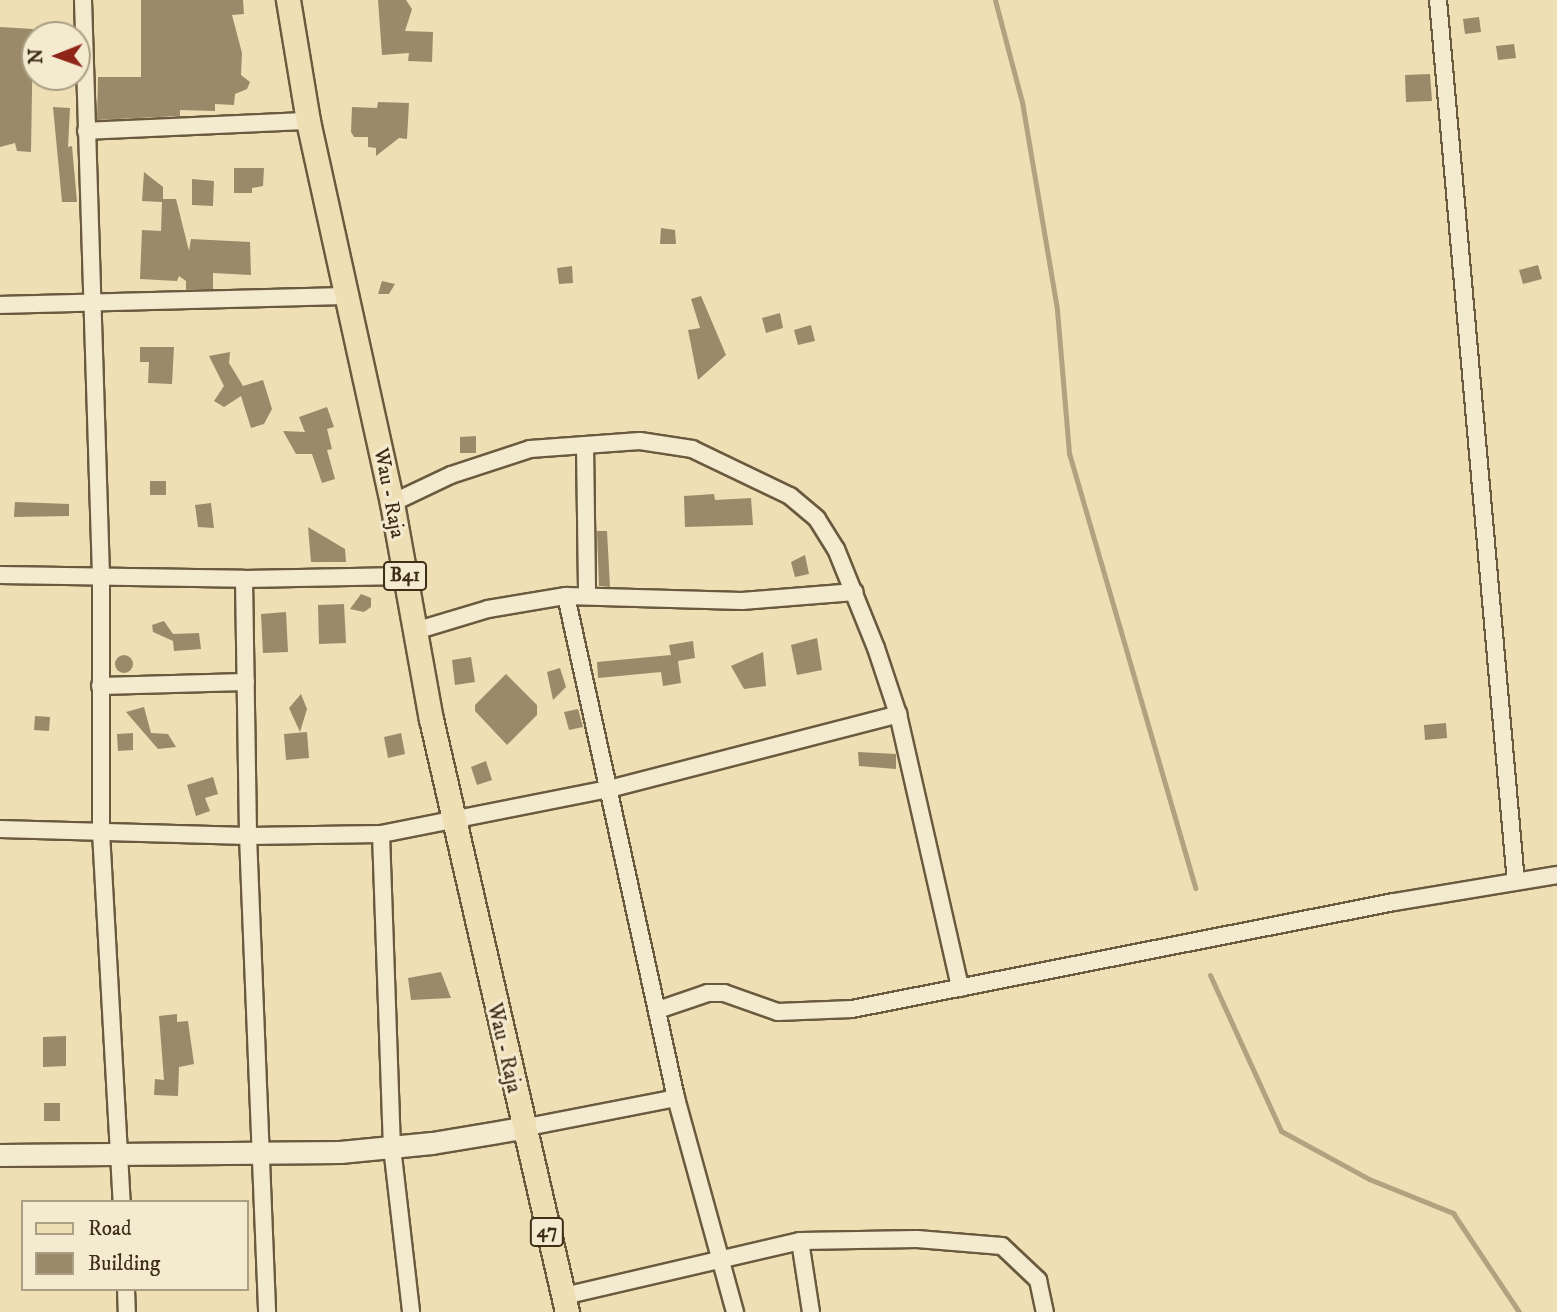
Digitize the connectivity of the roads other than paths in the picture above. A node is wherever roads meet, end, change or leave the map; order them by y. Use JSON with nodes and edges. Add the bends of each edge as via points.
{"nodes":[{"id":1,"x":83,"y":0,"type":"edge"},
{"id":2,"x":288,"y":0,"type":"edge"},
{"id":3,"x":1438,"y":0,"type":"edge"},
{"id":4,"x":308,"y":121,"type":"junction"},
{"id":5,"x":86,"y":131,"type":"junction"},
{"id":6,"x":346,"y":296,"type":"junction"},
{"id":7,"x":0,"y":305,"type":"edge"},
{"id":8,"x":90,"y":305,"type":"junction"},
{"id":9,"x":585,"y":445,"type":"junction"},
{"id":10,"x":392,"y":503,"type":"junction"},
{"id":11,"x":0,"y":575,"type":"edge"},
{"id":12,"x":101,"y":575,"type":"junction"},
{"id":13,"x":405,"y":576,"type":"junction"},
{"id":14,"x":244,"y":579,"type":"junction"},
{"id":15,"x":856,"y":592,"type":"junction"},
{"id":16,"x":587,"y":595,"type":"junction"},
{"id":17,"x":566,"y":596,"type":"junction"},
{"id":18,"x":415,"y":631,"type":"junction"},
{"id":19,"x":246,"y":682,"type":"junction"},
{"id":20,"x":100,"y":686,"type":"junction"},
{"id":21,"x":898,"y":714,"type":"junction"},
{"id":22,"x":609,"y":789,"type":"junction"},
{"id":23,"x":452,"y":819,"type":"junction"},
{"id":24,"x":0,"y":829,"type":"edge"},
{"id":25,"x":101,"y":832,"type":"junction"},
{"id":26,"x":380,"y":834,"type":"junction"},
{"id":27,"x":248,"y":836,"type":"junction"},
{"id":28,"x":1557,"y":875,"type":"edge"},
{"id":29,"x":1516,"y":882,"type":"junction"},
{"id":30,"x":960,"y":988,"type":"junction"},
{"id":31,"x":658,"y":1010,"type":"junction"},
{"id":32,"x":676,"y":1098,"type":"junction"},
{"id":33,"x":522,"y":1128,"type":"junction"},
{"id":34,"x":392,"y":1147,"type":"junction"},
{"id":35,"x":261,"y":1151,"type":"junction"},
{"id":36,"x":527,"y":1151,"type":"joint"},
{"id":37,"x":0,"y":1155,"type":"edge"},
{"id":38,"x":120,"y":1156,"type":"junction"},
{"id":39,"x":122,"y":1200,"type":"edge"},
{"id":40,"x":800,"y":1241,"type":"junction"},
{"id":41,"x":723,"y":1260,"type":"junction"},
{"id":42,"x":126,"y":1291,"type":"edge"},
{"id":43,"x":565,"y":1304,"type":"edge"},
{"id":44,"x":127,"y":1312,"type":"edge"},
{"id":45,"x":267,"y":1312,"type":"edge"},
{"id":46,"x":411,"y":1312,"type":"edge"},
{"id":47,"x":736,"y":1312,"type":"edge"},
{"id":48,"x":811,"y":1312,"type":"edge"},
{"id":49,"x":1045,"y":1312,"type":"edge"}],
"edges":[{"from":1,"to":5,"type":"street"},
{"from":2,"to":4,"type":"main road","name":"Wau - Raja","number":"B41"},
{"from":3,"to":29,"type":"street"},
{"from":4,"to":5,"type":"street"},
{"from":4,"to":6,"type":"main road","name":"Wau - Raja","number":"B41"},
{"from":5,"to":8,"type":"street"},
{"from":6,"to":8,"type":"street"},
{"from":6,"to":10,"type":"main road","name":"Wau - Raja","number":"B41"},
{"from":7,"to":8,"type":"street"},
{"from":8,"to":12,"type":"street"},
{"from":9,"to":10,"type":"street","via":[[530,449],[451,475]]},
{"from":9,"to":15,"type":"street","via":[[640,441],[692,449],[790,496],[817,519]]},
{"from":9,"to":16,"type":"street"},
{"from":10,"to":13,"type":"main road","name":"Wau - Raja","number":"B41"},
{"from":11,"to":12,"type":"street"},
{"from":12,"to":14,"type":"street"},
{"from":12,"to":20,"type":"street"},
{"from":13,"to":14,"type":"street"},
{"from":13,"to":18,"type":"main road","name":"Wau - Raja","number":"B41"},
{"from":14,"to":19,"type":"street"},
{"from":15,"to":16,"type":"street","via":[[742,601]]},
{"from":15,"to":21,"type":"street"},
{"from":16,"to":17,"type":"street"},
{"from":17,"to":18,"type":"street","via":[[488,609]]},
{"from":17,"to":22,"type":"street"},
{"from":18,"to":23,"type":"main road","name":"Wau - Raja","number":"B41"},
{"from":19,"to":20,"type":"street"},
{"from":19,"to":27,"type":"street"},
{"from":20,"to":25,"type":"street"},
{"from":21,"to":22,"type":"street"},
{"from":21,"to":30,"type":"street"},
{"from":22,"to":23,"type":"street"},
{"from":22,"to":31,"type":"street"},
{"from":23,"to":26,"type":"street"},
{"from":23,"to":33,"type":"main road","name":"Wau - Raja","number":"B41"},
{"from":24,"to":25,"type":"street"},
{"from":25,"to":27,"type":"street"},
{"from":25,"to":38,"type":"street"},
{"from":26,"to":27,"type":"street"},
{"from":26,"to":34,"type":"street"},
{"from":27,"to":35,"type":"street"},
{"from":28,"to":29,"type":"street"},
{"from":29,"to":30,"type":"street"},
{"from":30,"to":31,"type":"street","via":[[852,1009],[778,1012],[724,993],[708,993]]},
{"from":31,"to":32,"type":"street"},
{"from":32,"to":33,"type":"street"},
{"from":32,"to":41,"type":"street"},
{"from":33,"to":34,"type":"street"},
{"from":33,"to":36,"type":"main road","name":"Wau - Raja","number":"B41"},
{"from":34,"to":35,"type":"street"},
{"from":34,"to":46,"type":"street"},
{"from":35,"to":38,"type":"street"},
{"from":35,"to":45,"type":"street"},
{"from":36,"to":43,"type":"main road","number":"47"},
{"from":37,"to":38,"type":"street"},
{"from":38,"to":39,"type":"street"},
{"from":40,"to":41,"type":"street"},
{"from":40,"to":48,"type":"street"},
{"from":40,"to":49,"type":"street","via":[[917,1239],[1002,1246],[1038,1280]]},
{"from":41,"to":43,"type":"street"},
{"from":41,"to":47,"type":"street"},
{"from":42,"to":44,"type":"street"}]}
